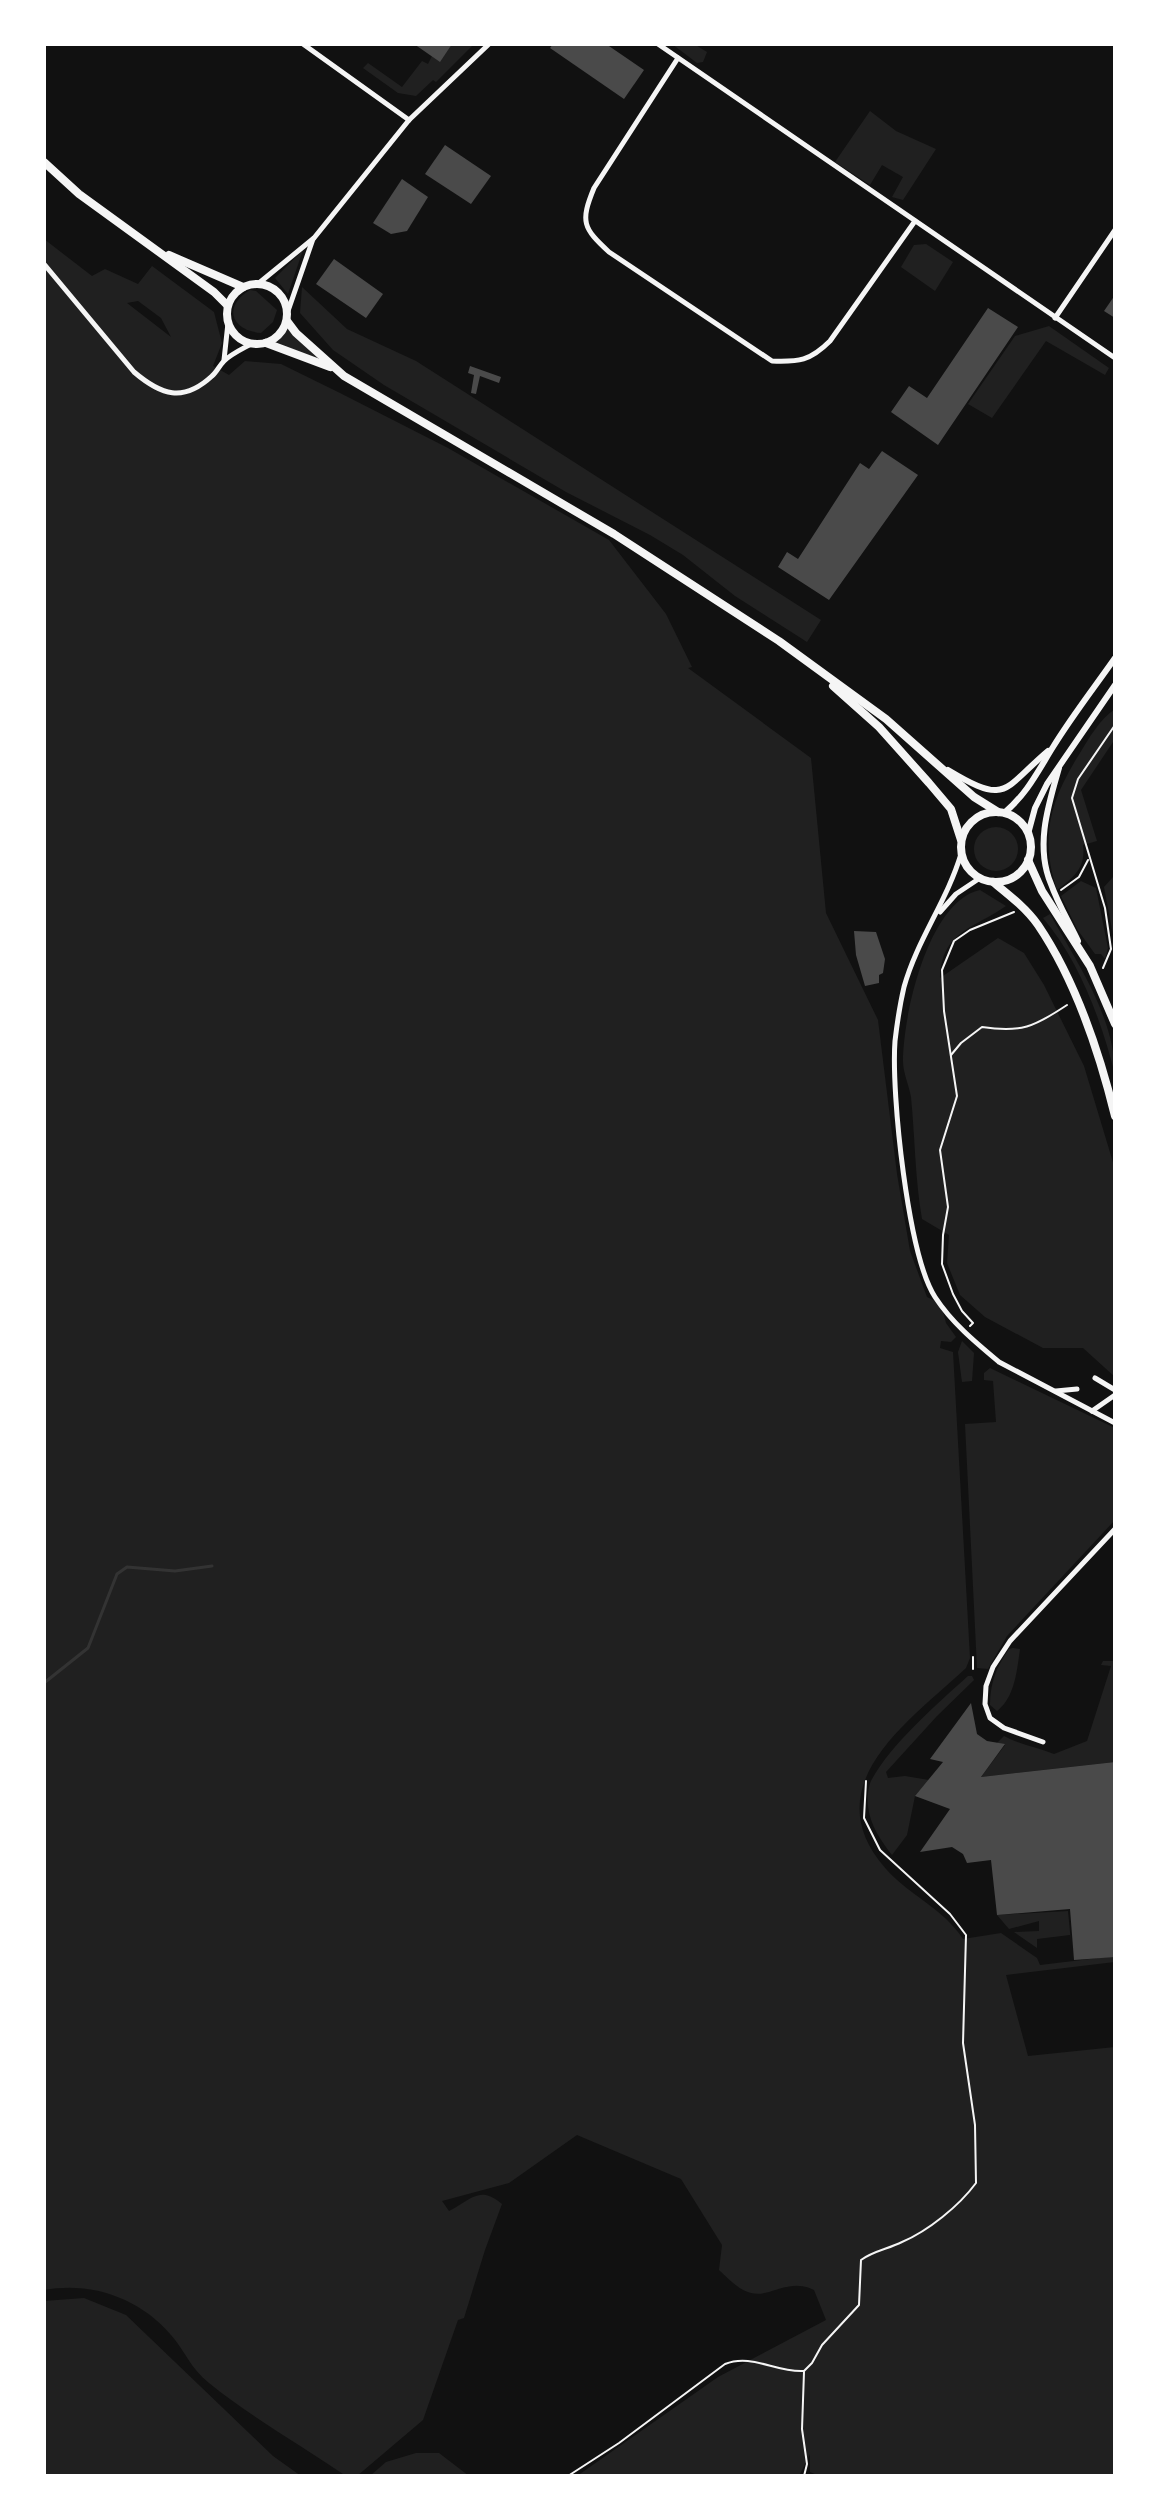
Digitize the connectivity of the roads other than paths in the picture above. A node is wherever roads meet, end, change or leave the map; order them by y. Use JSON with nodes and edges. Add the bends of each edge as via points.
{"nodes":[{"id":1,"x":303,"y":44,"type":"edge"},
{"id":2,"x":489,"y":44,"type":"edge"},
{"id":3,"x":658,"y":44,"type":"edge"},
{"id":4,"x":678,"y":58,"type":"junction"},
{"id":5,"x":409,"y":120,"type":"junction"},
{"id":6,"x":44,"y":162,"type":"edge"},
{"id":7,"x":915,"y":221,"type":"junction"},
{"id":8,"x":1115,"y":230,"type":"edge"},
{"id":9,"x":314,"y":238,"type":"junction"},
{"id":10,"x":154,"y":249,"type":"junction"},
{"id":11,"x":44,"y":264,"type":"edge"},
{"id":12,"x":259,"y":283,"type":"junction"},
{"id":13,"x":243,"y":287,"type":"junction"},
{"id":14,"x":227,"y":305,"type":"junction"},
{"id":15,"x":287,"y":316,"type":"junction"},
{"id":16,"x":1055,"y":318,"type":"junction"},
{"id":17,"x":228,"y":323,"type":"junction"},
{"id":18,"x":266,"y":343,"type":"junction"},
{"id":19,"x":251,"y":344,"type":"junction"},
{"id":20,"x":1115,"y":358,"type":"edge"},
{"id":21,"x":224,"y":360,"type":"junction"},
{"id":22,"x":335,"y":369,"type":"junction"},
{"id":23,"x":800,"y":656,"type":"junction"},
{"id":24,"x":1115,"y":658,"type":"edge"},
{"id":25,"x":1115,"y":685,"type":"edge"},
{"id":26,"x":1054,"y":746,"type":"junction"},
{"id":27,"x":930,"y":759,"type":"junction"},
{"id":28,"x":1059,"y":768,"type":"junction"},
{"id":29,"x":1001,"y":812,"type":"junction"},
{"id":30,"x":1028,"y":834,"type":"junction"},
{"id":31,"x":961,"y":840,"type":"junction"},
{"id":32,"x":961,"y":854,"type":"junction"},
{"id":33,"x":1028,"y":860,"type":"junction"},
{"id":34,"x":980,"y":878,"type":"junction"},
{"id":35,"x":993,"y":882,"type":"junction"},
{"id":36,"x":934,"y":919,"type":"junction"},
{"id":37,"x":1090,"y":966,"type":"junction"},
{"id":38,"x":1115,"y":1024,"type":"edge"},
{"id":39,"x":1115,"y":1116,"type":"edge"},
{"id":40,"x":1095,"y":1378,"type":"dead end"},
{"id":41,"x":1077,"y":1389,"type":"dead end"},
{"id":42,"x":1055,"y":1391,"type":"junction"},
{"id":43,"x":1115,"y":1392,"type":"edge"},
{"id":44,"x":1092,"y":1411,"type":"junction"},
{"id":45,"x":1115,"y":1423,"type":"edge"},
{"id":46,"x":1115,"y":1529,"type":"edge"},
{"id":47,"x":1043,"y":1742,"type":"dead end"}],
"edges":[{"from":1,"to":5,"type":"street"},
{"from":2,"to":5,"type":"street"},
{"from":3,"to":4,"type":"street"},
{"from":4,"to":7,"type":"street"},
{"from":4,"to":7,"type":"street","via":[[585,210],[589,233],[609,252],[772,361],[798,361],[816,355],[830,341]]},
{"from":5,"to":9,"type":"street"},
{"from":6,"to":10,"type":"main road"},
{"from":7,"to":16,"type":"street"},
{"from":8,"to":16,"type":"street"},
{"from":9,"to":12,"type":"street"},
{"from":9,"to":15,"type":"street"},
{"from":10,"to":13,"type":"main road"},
{"from":10,"to":14,"type":"main road"},
{"from":11,"to":21,"type":"street","via":[[151,387],[167,394],[190,392]]},
{"from":12,"to":13,"type":"main road"},
{"from":12,"to":15,"type":"main road","via":[[279,292]]},
{"from":13,"to":14,"type":"main road"},
{"from":14,"to":17,"type":"main road"},
{"from":15,"to":18,"type":"main road","via":[[280,334]]},
{"from":15,"to":22,"type":"main road"},
{"from":16,"to":20,"type":"street"},
{"from":17,"to":19,"type":"main road","via":[[236,336]]},
{"from":17,"to":21,"type":"street"},
{"from":18,"to":19,"type":"main road"},
{"from":18,"to":22,"type":"main road"},
{"from":19,"to":21,"type":"street"},
{"from":22,"to":23,"type":"main road","via":[[638,549]]},
{"from":23,"to":27,"type":"main road","via":[[886,719]]},
{"from":23,"to":31,"type":"main road","via":[[915,766],[951,809]]},
{"from":24,"to":26,"type":"street"},
{"from":25,"to":28,"type":"street"},
{"from":26,"to":27,"type":"street","via":[[1010,787],[993,790]]},
{"from":26,"to":29,"type":"street","via":[[1019,801]]},
{"from":27,"to":29,"type":"main road","via":[[974,797]]},
{"from":28,"to":30,"type":"street","via":[[1035,808]]},
{"from":28,"to":37,"type":"street","via":[[1045,818],[1045,859],[1049,881]]},
{"from":29,"to":30,"type":"main road","via":[[1014,817]]},
{"from":29,"to":31,"type":"main road","via":[[974,819]]},
{"from":30,"to":33,"type":"main road"},
{"from":31,"to":32,"type":"main road"},
{"from":32,"to":34,"type":"main road"},
{"from":32,"to":36,"type":"street"},
{"from":33,"to":35,"type":"main road","via":[[1014,877]]},
{"from":33,"to":37,"type":"main road"},
{"from":34,"to":35,"type":"main road"},
{"from":34,"to":36,"type":"street","via":[[956,894]]},
{"from":35,"to":39,"type":"main road","via":[[1037,923],[1065,969]]},
{"from":36,"to":42,"type":"street","via":[[904,988],[895,1041],[898,1111],[921,1263],[934,1296],[963,1333],[999,1362]]},
{"from":37,"to":38,"type":"main road"},
{"from":40,"to":43,"type":"street"},
{"from":41,"to":42,"type":"street"},
{"from":42,"to":44,"type":"street"},
{"from":43,"to":44,"type":"street"},
{"from":44,"to":45,"type":"street"},
{"from":46,"to":47,"type":"street","via":[[1010,1641],[986,1686],[990,1718]]}]}
